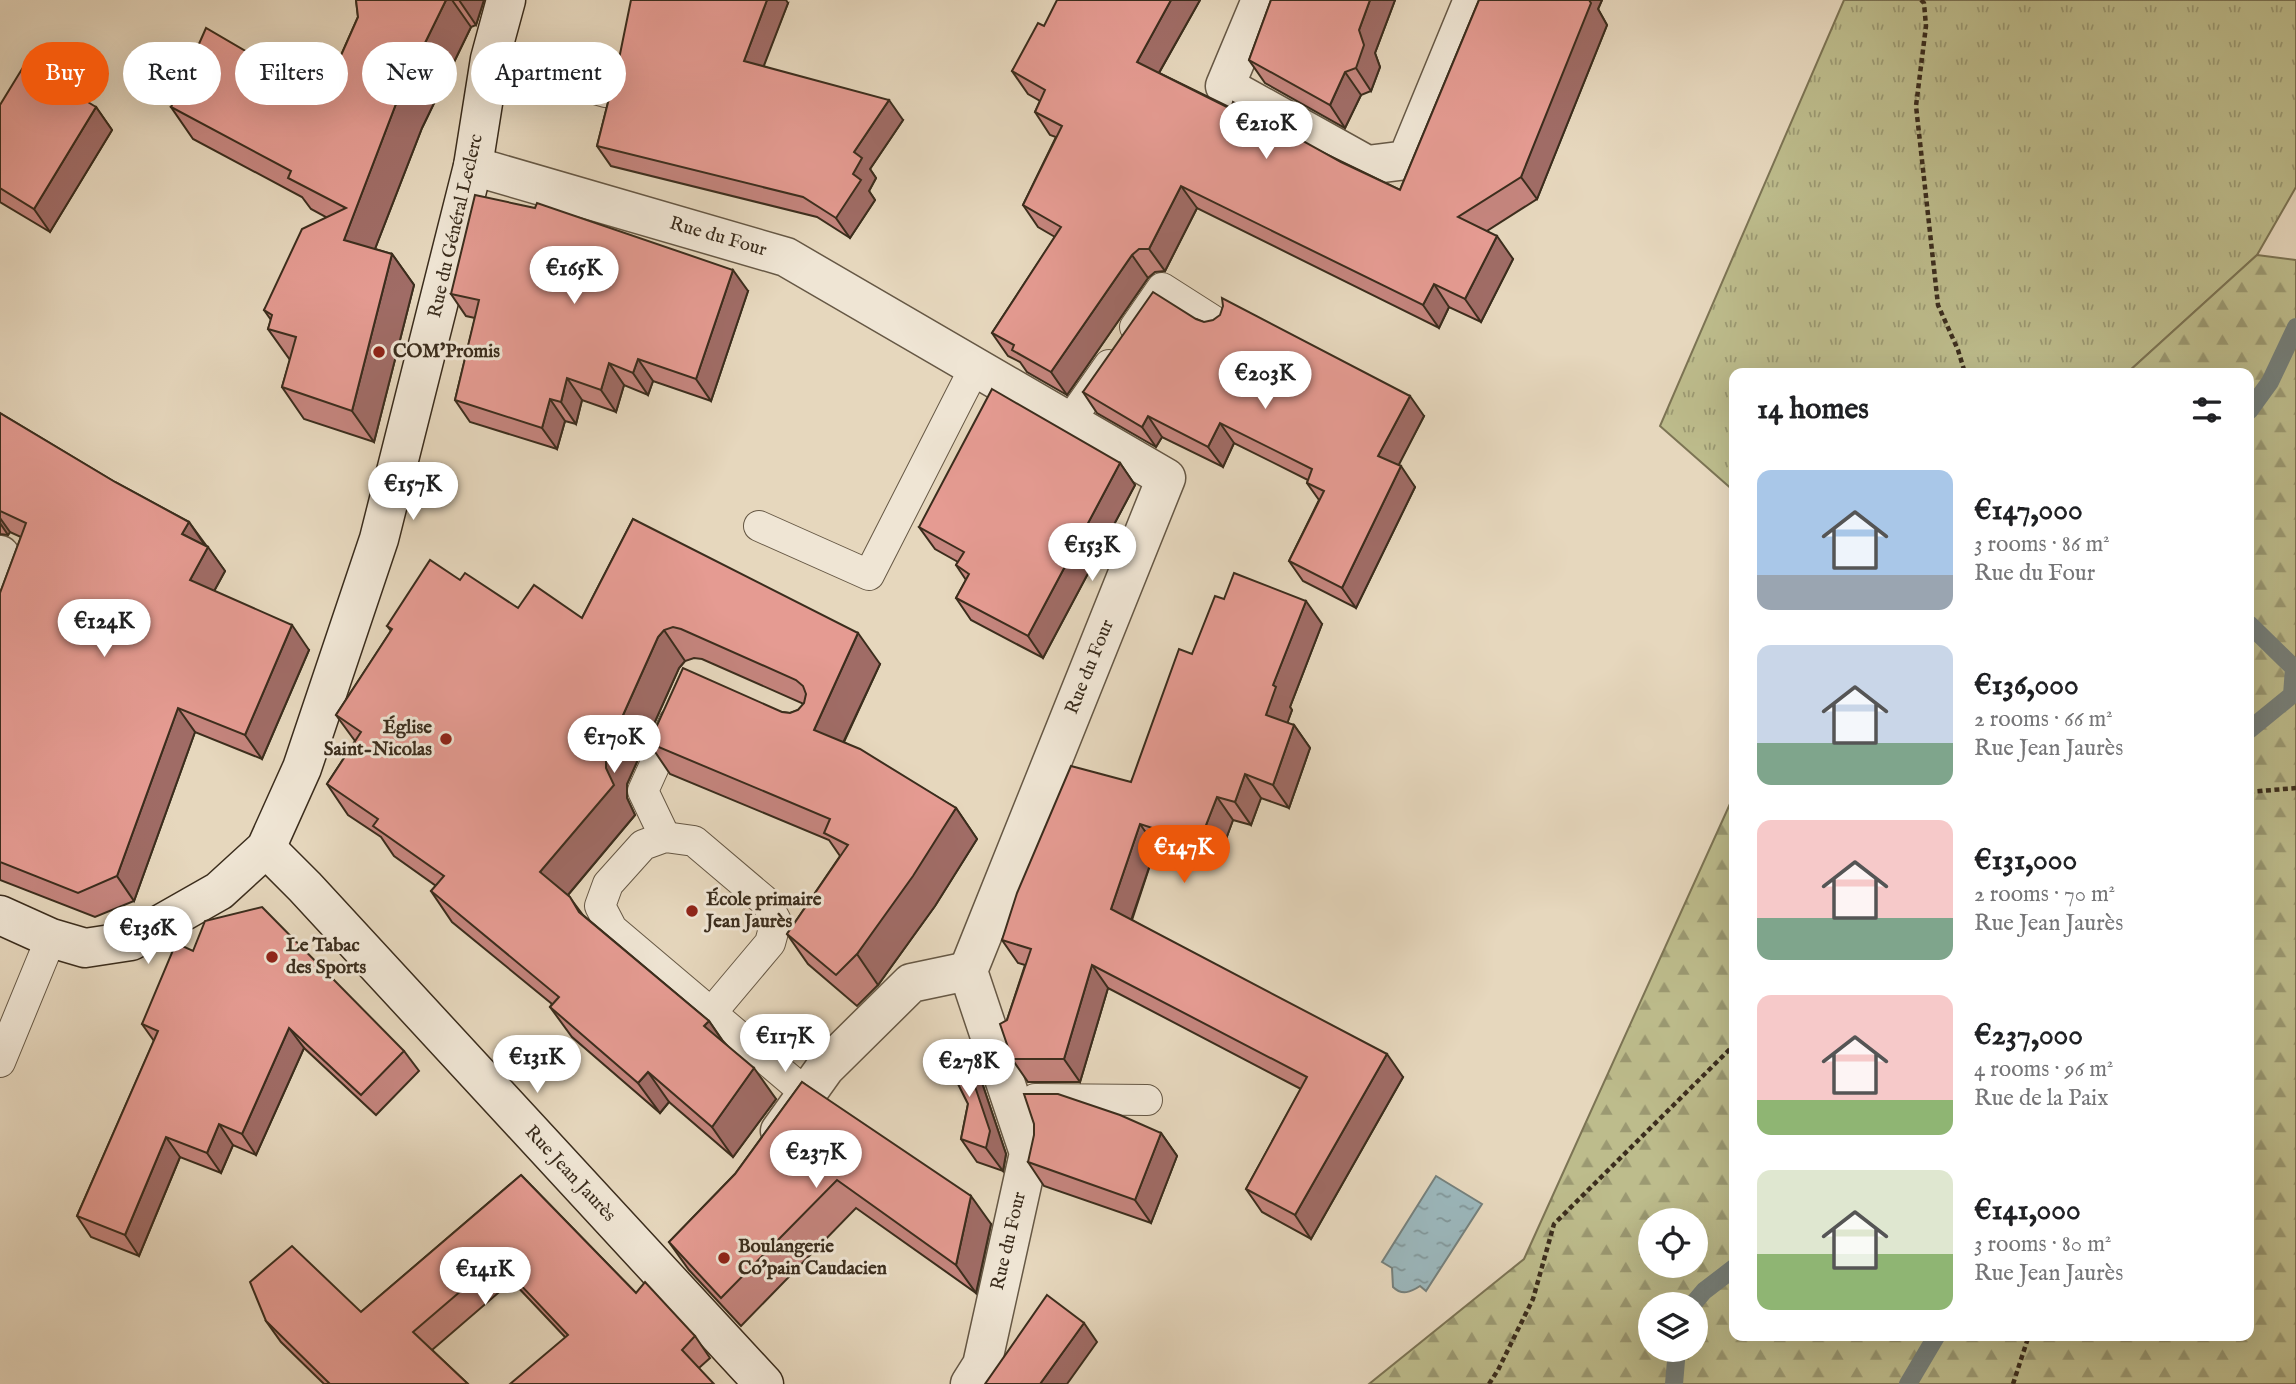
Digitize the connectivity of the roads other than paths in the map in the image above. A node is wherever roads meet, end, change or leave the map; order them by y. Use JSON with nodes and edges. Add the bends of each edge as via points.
{"nodes":[{"id":1,"x":506,"y":0,"type":"edge"},
{"id":2,"x":1261,"y":0,"type":"edge"},
{"id":3,"x":1473,"y":0,"type":"edge"},
{"id":4,"x":495,"y":42,"type":"edge"},
{"id":5,"x":483,"y":105,"type":"edge"},
{"id":6,"x":473,"y":166,"type":"junction"},
{"id":7,"x":1220,"y":325,"type":"edge"},
{"id":8,"x":975,"y":367,"type":"junction"},
{"id":9,"x":1069,"y":422,"type":"junction"},
{"id":10,"x":760,"y":526,"type":"dead end"},
{"id":11,"x":0,"y":555,"type":"edge"},
{"id":12,"x":0,"y":599,"type":"edge"},
{"id":13,"x":685,"y":698,"type":"edge"},
{"id":14,"x":665,"y":836,"type":"junction"},
{"id":15,"x":266,"y":848,"type":"junction"},
{"id":16,"x":0,"y":915,"type":"edge"},
{"id":17,"x":51,"y":938,"type":"junction"},
{"id":18,"x":968,"y":971,"type":"junction"},
{"id":19,"x":712,"y":1012,"type":"junction"},
{"id":20,"x":0,"y":1062,"type":"edge"},
{"id":21,"x":807,"y":1094,"type":"junction"},
{"id":22,"x":1011,"y":1099,"type":"junction"},
{"id":23,"x":1147,"y":1100,"type":"dead end"},
{"id":24,"x":760,"y":1157,"type":"edge"},
{"id":25,"x":764,"y":1384,"type":"edge"},
{"id":26,"x":970,"y":1384,"type":"edge"}],
"edges":[{"from":1,"to":4,"type":"street","name":"Rue du Général Leclerc"},
{"from":2,"to":3,"type":"street","via":[[1225,86],[1367,166],[1407,160]]},
{"from":5,"to":6,"type":"street","name":"Rue du Général Leclerc"},
{"from":6,"to":8,"type":"street","name":"Rue du Four","via":[[786,257]]},
{"from":6,"to":15,"type":"street","name":"Rue du Général Leclerc","via":[[379,539],[302,768]]},
{"from":7,"to":9,"type":"lane","via":[[1162,288]]},
{"from":8,"to":9,"type":"street","name":"Rue du Four"},
{"from":8,"to":10,"type":"lane","via":[[869,575]]},
{"from":9,"to":18,"type":"street","name":"Rue du Four","via":[[1166,478]]},
{"from":11,"to":12,"type":"street","via":[[10,577]]},
{"from":13,"to":14,"type":"lane","via":[[643,791]]},
{"from":14,"to":19,"type":"lane","via":[[643,845],[608,884],[600,906],[612,929]]},
{"from":14,"to":19,"type":"lane","via":[[694,841],[766,902],[776,922],[770,943]]},
{"from":15,"to":17,"type":"street","via":[[219,891],[131,942],[85,948]]},
{"from":15,"to":25,"type":"street","name":"Rue Jean Jaurès","via":[[669,1260]]},
{"from":16,"to":17,"type":"street"},
{"from":17,"to":20,"type":"lane"},
{"from":18,"to":21,"type":"street","via":[[911,984],[825,1068]]},
{"from":18,"to":22,"type":"street","name":"Rue du Four"},
{"from":19,"to":21,"type":"lane"},
{"from":21,"to":24,"type":"street"},
{"from":22,"to":23,"type":"lane"},
{"from":22,"to":26,"type":"street","name":"Rue du Four","via":[[1029,1153],[982,1365]]}]}
